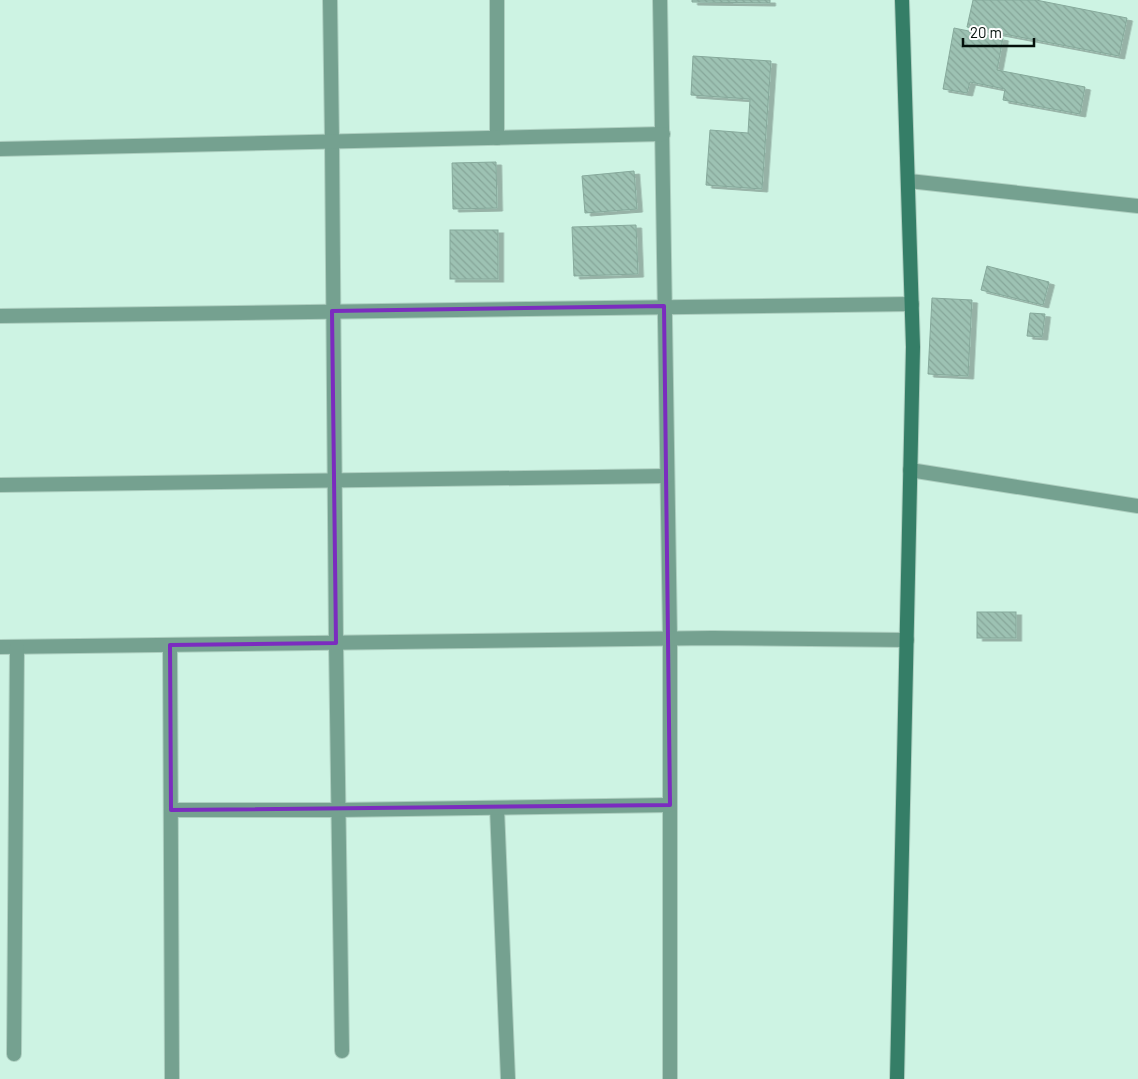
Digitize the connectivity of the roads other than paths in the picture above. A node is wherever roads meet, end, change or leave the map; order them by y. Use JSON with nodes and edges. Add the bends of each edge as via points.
{"nodes":[{"id":1,"x":330,"y":0,"type":"edge"},
{"id":2,"x":497,"y":0,"type":"edge"},
{"id":3,"x":660,"y":0,"type":"edge"},
{"id":4,"x":902,"y":0,"type":"edge"},
{"id":5,"x":663,"y":134,"type":"junction"},
{"id":6,"x":497,"y":138,"type":"junction"},
{"id":7,"x":332,"y":141,"type":"junction"},
{"id":8,"x":0,"y":149,"type":"edge"},
{"id":9,"x":908,"y":181,"type":"junction"},
{"id":10,"x":1138,"y":206,"type":"edge"},
{"id":11,"x":912,"y":304,"type":"junction"},
{"id":12,"x":664,"y":306,"type":"junction"},
{"id":13,"x":332,"y":311,"type":"junction"},
{"id":14,"x":0,"y":316,"type":"edge"},
{"id":15,"x":910,"y":470,"type":"junction"},
{"id":16,"x":667,"y":476,"type":"junction"},
{"id":17,"x":334,"y":480,"type":"junction"},
{"id":18,"x":0,"y":485,"type":"edge"},
{"id":19,"x":1138,"y":506,"type":"edge"},
{"id":20,"x":670,"y":639,"type":"junction"},
{"id":21,"x":907,"y":640,"type":"junction"},
{"id":22,"x":336,"y":643,"type":"junction"},
{"id":23,"x":170,"y":645,"type":"junction"},
{"id":24,"x":0,"y":647,"type":"edge"},
{"id":25,"x":17,"y":647,"type":"junction"},
{"id":26,"x":670,"y":805,"type":"junction"},
{"id":27,"x":497,"y":808,"type":"junction"},
{"id":28,"x":171,"y":810,"type":"junction"},
{"id":29,"x":338,"y":810,"type":"junction"},
{"id":30,"x":342,"y":1051,"type":"dead end"},
{"id":31,"x":14,"y":1054,"type":"dead end"},
{"id":32,"x":172,"y":1079,"type":"edge"},
{"id":33,"x":508,"y":1079,"type":"edge"},
{"id":34,"x":670,"y":1079,"type":"edge"},
{"id":35,"x":897,"y":1079,"type":"edge"}],
"edges":[{"from":1,"to":7,"type":"street"},
{"from":2,"to":6,"type":"street"},
{"from":3,"to":5,"type":"street"},
{"from":4,"to":9,"type":"main road"},
{"from":5,"to":6,"type":"street"},
{"from":5,"to":12,"type":"street"},
{"from":6,"to":7,"type":"street"},
{"from":7,"to":8,"type":"street"},
{"from":7,"to":13,"type":"street"},
{"from":9,"to":10,"type":"street"},
{"from":9,"to":11,"type":"main road"},
{"from":11,"to":12,"type":"street"},
{"from":11,"to":15,"type":"main road"},
{"from":12,"to":13,"type":"street"},
{"from":12,"to":16,"type":"street"},
{"from":13,"to":14,"type":"street"},
{"from":13,"to":17,"type":"street"},
{"from":15,"to":19,"type":"street"},
{"from":15,"to":21,"type":"main road"},
{"from":16,"to":17,"type":"street"},
{"from":16,"to":20,"type":"street"},
{"from":17,"to":18,"type":"street"},
{"from":17,"to":22,"type":"street"},
{"from":20,"to":21,"type":"street"},
{"from":20,"to":22,"type":"street"},
{"from":20,"to":26,"type":"street"},
{"from":21,"to":35,"type":"main road"},
{"from":22,"to":23,"type":"street"},
{"from":22,"to":29,"type":"street"},
{"from":23,"to":25,"type":"street"},
{"from":23,"to":28,"type":"street"},
{"from":24,"to":25,"type":"street"},
{"from":25,"to":31,"type":"street"},
{"from":26,"to":27,"type":"street"},
{"from":26,"to":34,"type":"street"},
{"from":27,"to":29,"type":"street"},
{"from":27,"to":33,"type":"street"},
{"from":28,"to":29,"type":"street"},
{"from":28,"to":32,"type":"street"},
{"from":29,"to":30,"type":"street"}]}
